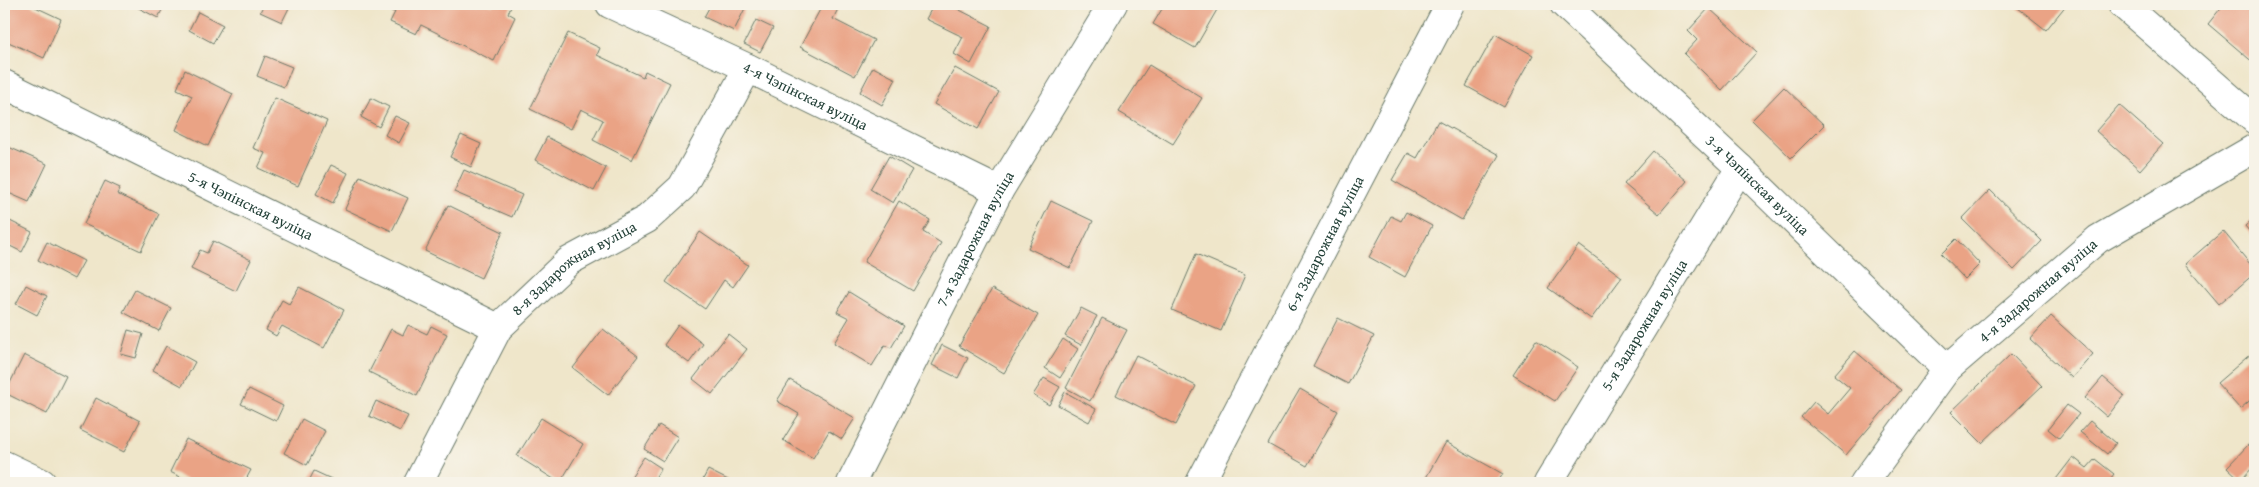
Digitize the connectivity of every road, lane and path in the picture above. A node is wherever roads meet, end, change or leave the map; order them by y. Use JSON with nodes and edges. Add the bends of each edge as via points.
{"nodes":[{"id":1,"x":610,"y":4,"type":"edge"},
{"id":2,"x":1113,"y":4,"type":"edge"},
{"id":3,"x":1450,"y":4,"type":"edge"},
{"id":4,"x":1564,"y":4,"type":"edge"},
{"id":5,"x":2122,"y":4,"type":"edge"},
{"id":6,"x":748,"y":68,"type":"junction"},
{"id":7,"x":4,"y":84,"type":"edge"},
{"id":8,"x":2255,"y":120,"type":"edge"},
{"id":9,"x":2255,"y":148,"type":"edge"},
{"id":10,"x":1740,"y":168,"type":"junction"},
{"id":11,"x":999,"y":191,"type":"junction"},
{"id":12,"x":498,"y":328,"type":"junction"},
{"id":13,"x":1947,"y":369,"type":"junction"},
{"id":14,"x":4,"y":465,"type":"edge"},
{"id":15,"x":42,"y":483,"type":"edge"},
{"id":16,"x":418,"y":483,"type":"edge"},
{"id":17,"x":851,"y":483,"type":"edge"},
{"id":18,"x":1200,"y":483,"type":"edge"},
{"id":19,"x":1548,"y":483,"type":"edge"},
{"id":20,"x":1864,"y":483,"type":"edge"}],
"edges":[{"from":1,"to":6,"type":"street","name":"4-я Чэпінская вуліца"},
{"from":2,"to":11,"type":"street","name":"7-я Задарожная вуліца"},
{"from":3,"to":18,"type":"street","name":"6-я Задарожная вуліца"},
{"from":4,"to":10,"type":"street","name":"3-я Чэпінская вуліца"},
{"from":5,"to":8,"type":"street"},
{"from":6,"to":11,"type":"street","name":"4-я Чэпінская вуліца"},
{"from":6,"to":12,"type":"street","name":"8-я Задарожная вуліца","via":[[682,187],[647,219],[569,261]]},
{"from":7,"to":12,"type":"street","name":"5-я Чэпінская вуліца"},
{"from":9,"to":13,"type":"street","name":"4-я Задарожная вуліца","via":[[2098,239]]},
{"from":10,"to":13,"type":"street","name":"3-я Чэпінская вуліца"},
{"from":10,"to":19,"type":"street","name":"5-я Задарожная вуліца"},
{"from":11,"to":17,"type":"street","name":"7-я Задарожная вуліца"},
{"from":12,"to":16,"type":"street","name":"8-я Задарожная вуліца"},
{"from":13,"to":20,"type":"street","name":"4-я Задарожная вуліца"},
{"from":14,"to":15,"type":"street"}]}
